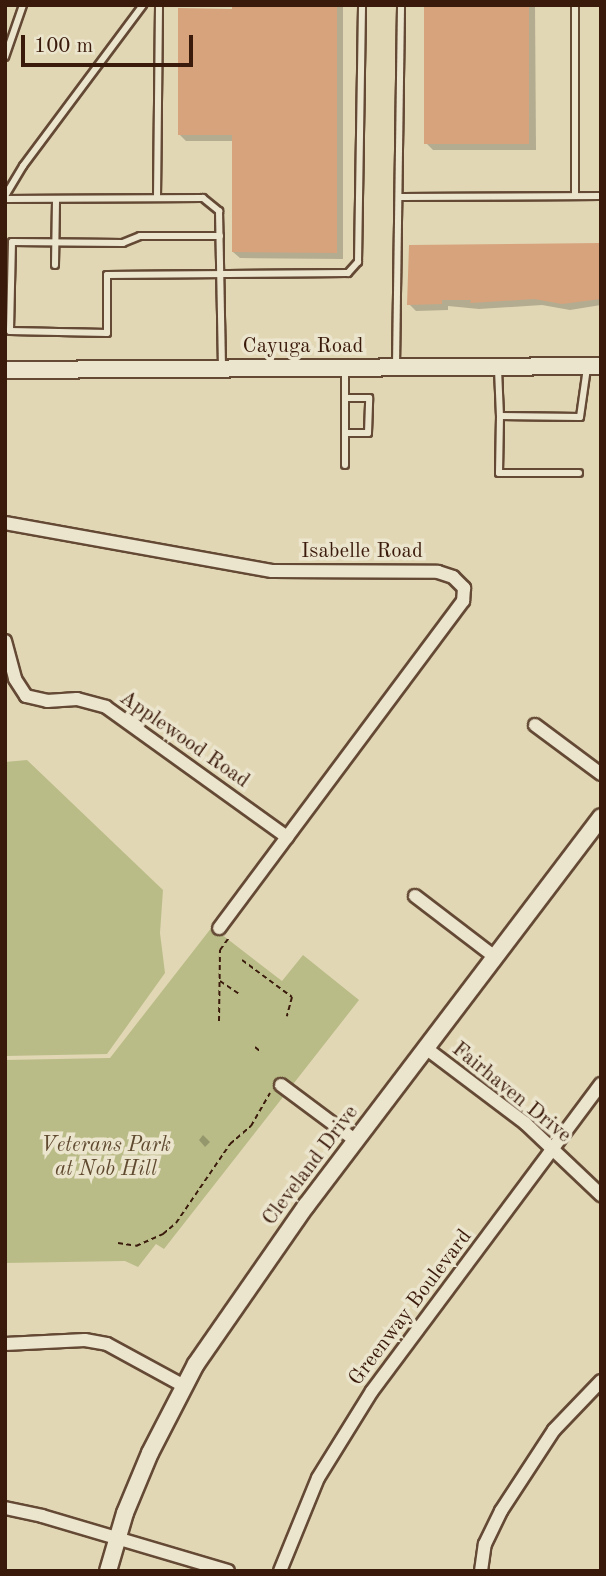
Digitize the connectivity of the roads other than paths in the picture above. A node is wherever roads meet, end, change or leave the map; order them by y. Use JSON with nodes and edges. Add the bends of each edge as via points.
{"nodes":[{"id":1,"x":23,"y":5,"type":"edge"},
{"id":2,"x":143,"y":5,"type":"edge"},
{"id":3,"x":159,"y":5,"type":"edge"},
{"id":4,"x":362,"y":5,"type":"edge"},
{"id":5,"x":401,"y":5,"type":"edge"},
{"id":6,"x":575,"y":5,"type":"edge"},
{"id":7,"x":5,"y":57,"type":"edge"},
{"id":8,"x":575,"y":196,"type":"junction"},
{"id":9,"x":601,"y":196,"type":"edge"},
{"id":10,"x":401,"y":197,"type":"junction"},
{"id":11,"x":5,"y":198,"type":"edge"},
{"id":12,"x":157,"y":198,"type":"junction"},
{"id":13,"x":56,"y":199,"type":"junction"},
{"id":14,"x":220,"y":236,"type":"junction"},
{"id":15,"x":56,"y":242,"type":"junction"},
{"id":16,"x":55,"y":265,"type":"dead end"},
{"id":17,"x":220,"y":275,"type":"junction"},
{"id":18,"x":498,"y":366,"type":"junction"},
{"id":19,"x":594,"y":366,"type":"edge"},
{"id":20,"x":396,"y":367,"type":"junction"},
{"id":21,"x":222,"y":368,"type":"junction"},
{"id":22,"x":345,"y":368,"type":"junction"},
{"id":23,"x":5,"y":370,"type":"edge"},
{"id":24,"x":345,"y":398,"type":"junction"},
{"id":25,"x":500,"y":416,"type":"junction"},
{"id":26,"x":345,"y":433,"type":"junction"},
{"id":27,"x":345,"y":464,"type":"dead end"},
{"id":28,"x":579,"y":473,"type":"dead end"},
{"id":29,"x":5,"y":523,"type":"edge"},
{"id":30,"x":5,"y":642,"type":"edge"},
{"id":31,"x":535,"y":725,"type":"dead end"},
{"id":32,"x":601,"y":774,"type":"edge"},
{"id":33,"x":601,"y":817,"type":"edge"},
{"id":34,"x":287,"y":837,"type":"junction"},
{"id":35,"x":415,"y":896,"type":"dead end"},
{"id":36,"x":219,"y":928,"type":"dead end"},
{"id":37,"x":496,"y":958,"type":"junction"},
{"id":38,"x":427,"y":1049,"type":"junction"},
{"id":39,"x":601,"y":1084,"type":"edge"},
{"id":40,"x":277,"y":1087,"type":"road end"},
{"id":41,"x":356,"y":1141,"type":"junction"},
{"id":42,"x":552,"y":1150,"type":"junction"},
{"id":43,"x":601,"y":1195,"type":"edge"},
{"id":44,"x":5,"y":1344,"type":"edge"},
{"id":45,"x":601,"y":1381,"type":"edge"},
{"id":46,"x":184,"y":1386,"type":"junction"},
{"id":47,"x":5,"y":1508,"type":"edge"},
{"id":48,"x":118,"y":1538,"type":"junction"},
{"id":49,"x":108,"y":1571,"type":"edge"},
{"id":50,"x":228,"y":1571,"type":"edge"},
{"id":51,"x":280,"y":1571,"type":"edge"},
{"id":52,"x":481,"y":1571,"type":"edge"}],
"edges":[{"from":1,"to":7,"type":"lane"},
{"from":2,"to":11,"type":"lane","via":[[23,166]]},
{"from":3,"to":12,"type":"lane"},
{"from":4,"to":17,"type":"lane","via":[[358,262],[348,273]]},
{"from":5,"to":10,"type":"lane"},
{"from":6,"to":8,"type":"lane"},
{"from":8,"to":9,"type":"lane"},
{"from":8,"to":10,"type":"lane"},
{"from":10,"to":20,"type":"lane"},
{"from":11,"to":13,"type":"lane"},
{"from":12,"to":13,"type":"lane"},
{"from":12,"to":14,"type":"lane","via":[[203,198],[219,211]]},
{"from":13,"to":15,"type":"lane"},
{"from":14,"to":15,"type":"lane"},
{"from":14,"to":17,"type":"lane"},
{"from":15,"to":16,"type":"lane"},
{"from":15,"to":17,"type":"lane","via":[[12,242],[10,331],[107,333],[107,275]]},
{"from":17,"to":21,"type":"lane"},
{"from":18,"to":19,"type":"street","name":"Cayuga Road"},
{"from":18,"to":20,"type":"street","name":"Cayuga Road"},
{"from":18,"to":25,"type":"lane"},
{"from":19,"to":25,"type":"lane","via":[[580,417]]},
{"from":20,"to":22,"type":"street","name":"Cayuga Road"},
{"from":21,"to":22,"type":"street","name":"Cayuga Road"},
{"from":21,"to":23,"type":"street","name":"Cayuga Road"},
{"from":22,"to":24,"type":"lane"},
{"from":24,"to":26,"type":"lane"},
{"from":24,"to":26,"type":"lane","via":[[369,398],[368,433]]},
{"from":25,"to":28,"type":"lane","via":[[499,473]]},
{"from":26,"to":27,"type":"lane"},
{"from":29,"to":34,"type":"street","name":"Isabelle Road","via":[[272,571],[424,571],[460,581],[463,601]]},
{"from":30,"to":34,"type":"street","name":"Applewood Road","via":[[15,679],[26,696],[47,701],[77,699],[106,708]]},
{"from":31,"to":32,"type":"street"},
{"from":33,"to":37,"type":"street","name":"Cleveland Drive"},
{"from":34,"to":36,"type":"street","name":"Isabelle Road"},
{"from":35,"to":37,"type":"street"},
{"from":37,"to":38,"type":"street","name":"Cleveland Drive"},
{"from":38,"to":41,"type":"street","name":"Cleveland Drive"},
{"from":38,"to":42,"type":"street","name":"Fairhaven Drive"},
{"from":39,"to":42,"type":"street","name":"Greenway Boulevard"},
{"from":40,"to":41,"type":"street"},
{"from":41,"to":46,"type":"street","name":"Cleveland Drive","via":[[239,1300]]},
{"from":42,"to":43,"type":"street","name":"Fairhaven Drive"},
{"from":42,"to":51,"type":"street","name":"Greenway Boulevard","via":[[364,1402],[318,1478]]},
{"from":44,"to":46,"type":"street","via":[[85,1340],[107,1344]]},
{"from":45,"to":52,"type":"street","via":[[554,1430],[501,1511],[485,1544]]},
{"from":46,"to":48,"type":"street","name":"Cleveland Drive","via":[[150,1453]]},
{"from":47,"to":48,"type":"street"},
{"from":48,"to":49,"type":"street","name":"Cleveland Drive"},
{"from":48,"to":50,"type":"street"}]}
